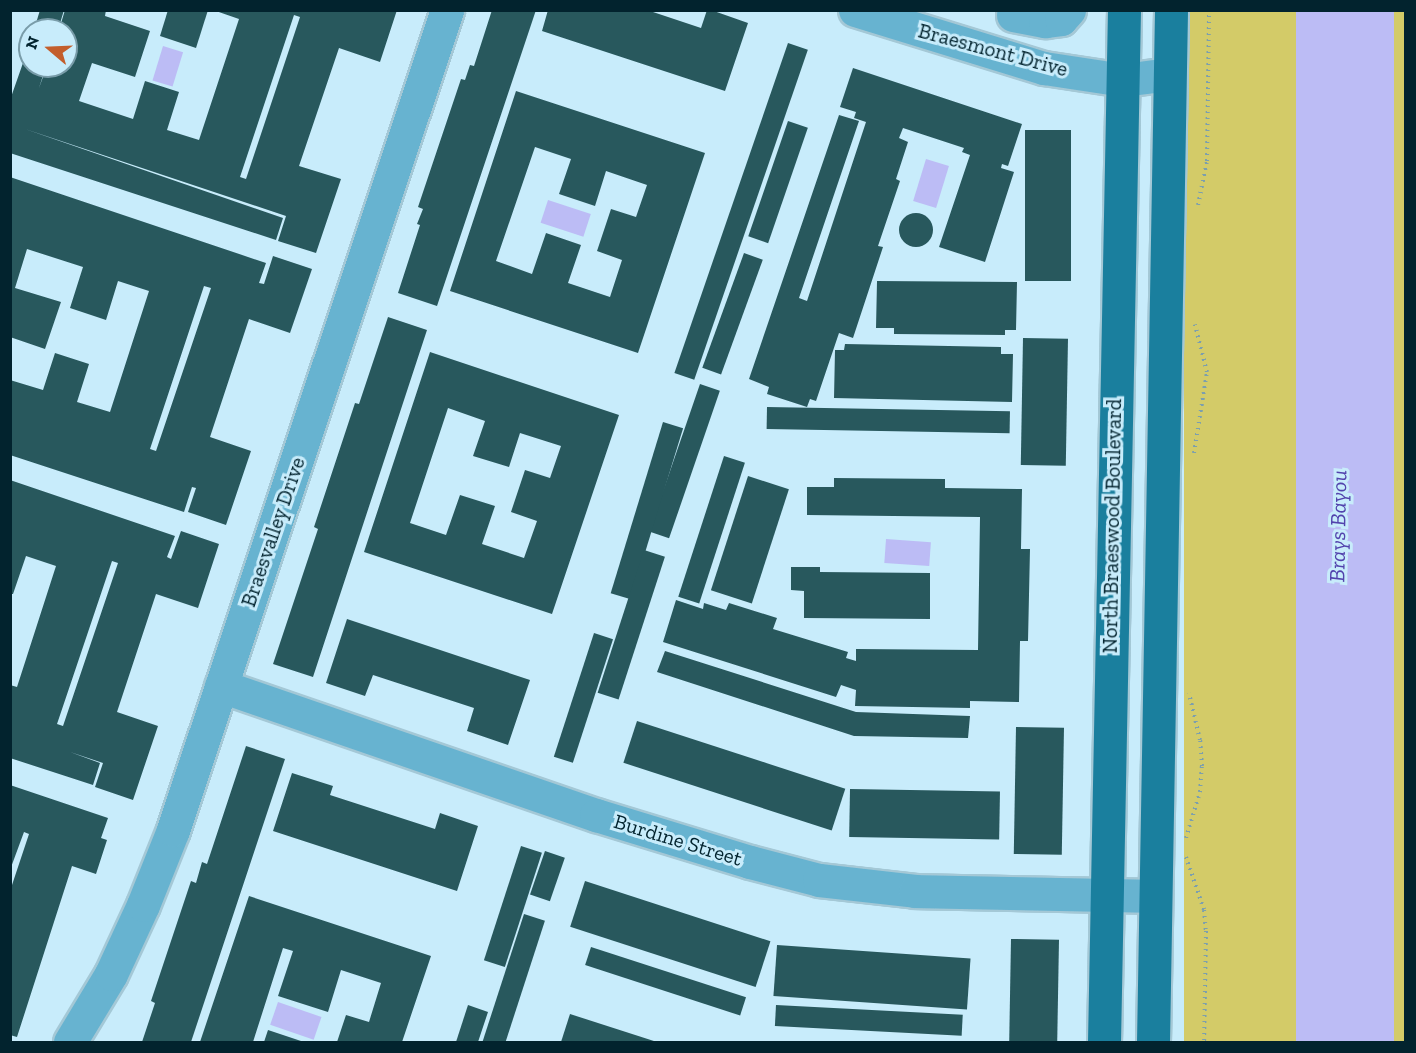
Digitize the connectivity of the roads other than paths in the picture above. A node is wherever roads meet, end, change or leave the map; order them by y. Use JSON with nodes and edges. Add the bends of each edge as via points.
{"nodes":[{"id":1,"x":447,"y":10,"type":"edge"},
{"id":2,"x":1070,"y":10,"type":"edge"},
{"id":3,"x":1124,"y":10,"type":"edge"},
{"id":4,"x":1171,"y":10,"type":"edge"},
{"id":5,"x":857,"y":11,"type":"edge"},
{"id":6,"x":1008,"y":13,"type":"edge"},
{"id":7,"x":924,"y":21,"type":"edge"},
{"id":8,"x":990,"y":52,"type":"junction"},
{"id":9,"x":1169,"y":74,"type":"junction"},
{"id":10,"x":1122,"y":80,"type":"junction"},
{"id":11,"x":1115,"y":351,"type":"junction"},
{"id":12,"x":1164,"y":351,"type":"junction"},
{"id":13,"x":1110,"y":620,"type":"junction"},
{"id":14,"x":1160,"y":621,"type":"junction"},
{"id":15,"x":221,"y":686,"type":"junction"},
{"id":16,"x":1105,"y":895,"type":"junction"},
{"id":17,"x":1154,"y":896,"type":"junction"},
{"id":18,"x":70,"y":1042,"type":"edge"},
{"id":19,"x":1104,"y":1042,"type":"edge"},
{"id":20,"x":1153,"y":1042,"type":"edge"}],
"edges":[{"from":1,"to":15,"type":"street","name":"Braesvalley Drive"},
{"from":2,"to":6,"type":"street","via":[[1061,19],[1045,21]]},
{"from":3,"to":10,"type":"main road","name":"North Braeswood Boulevard"},
{"from":4,"to":9,"type":"main road"},
{"from":5,"to":7,"type":"street","name":"Braesmont Drive"},
{"from":6,"to":8,"type":"street"},
{"from":7,"to":8,"type":"street","name":"Braesmont Drive"},
{"from":8,"to":10,"type":"street","name":"Braesmont Drive","via":[[1044,68]]},
{"from":9,"to":10,"type":"street","name":"Braesmont Drive"},
{"from":9,"to":12,"type":"main road"},
{"from":10,"to":11,"type":"main road","name":"North Braeswood Boulevard"},
{"from":11,"to":12,"type":"main road"},
{"from":11,"to":13,"type":"main road","name":"North Braeswood Boulevard"},
{"from":12,"to":14,"type":"main road"},
{"from":13,"to":14,"type":"main road"},
{"from":13,"to":16,"type":"main road","name":"North Braeswood Boulevard"},
{"from":14,"to":17,"type":"main road"},
{"from":15,"to":16,"type":"street","name":"Burdine Street","via":[[596,815],[819,880],[915,891]]},
{"from":15,"to":18,"type":"street","name":"Braesvalley Drive","via":[[173,830],[143,905],[111,974]]},
{"from":16,"to":17,"type":"street","name":"Burdine Street"},
{"from":16,"to":19,"type":"main road","name":"North Braeswood Boulevard"},
{"from":17,"to":20,"type":"main road"}]}
